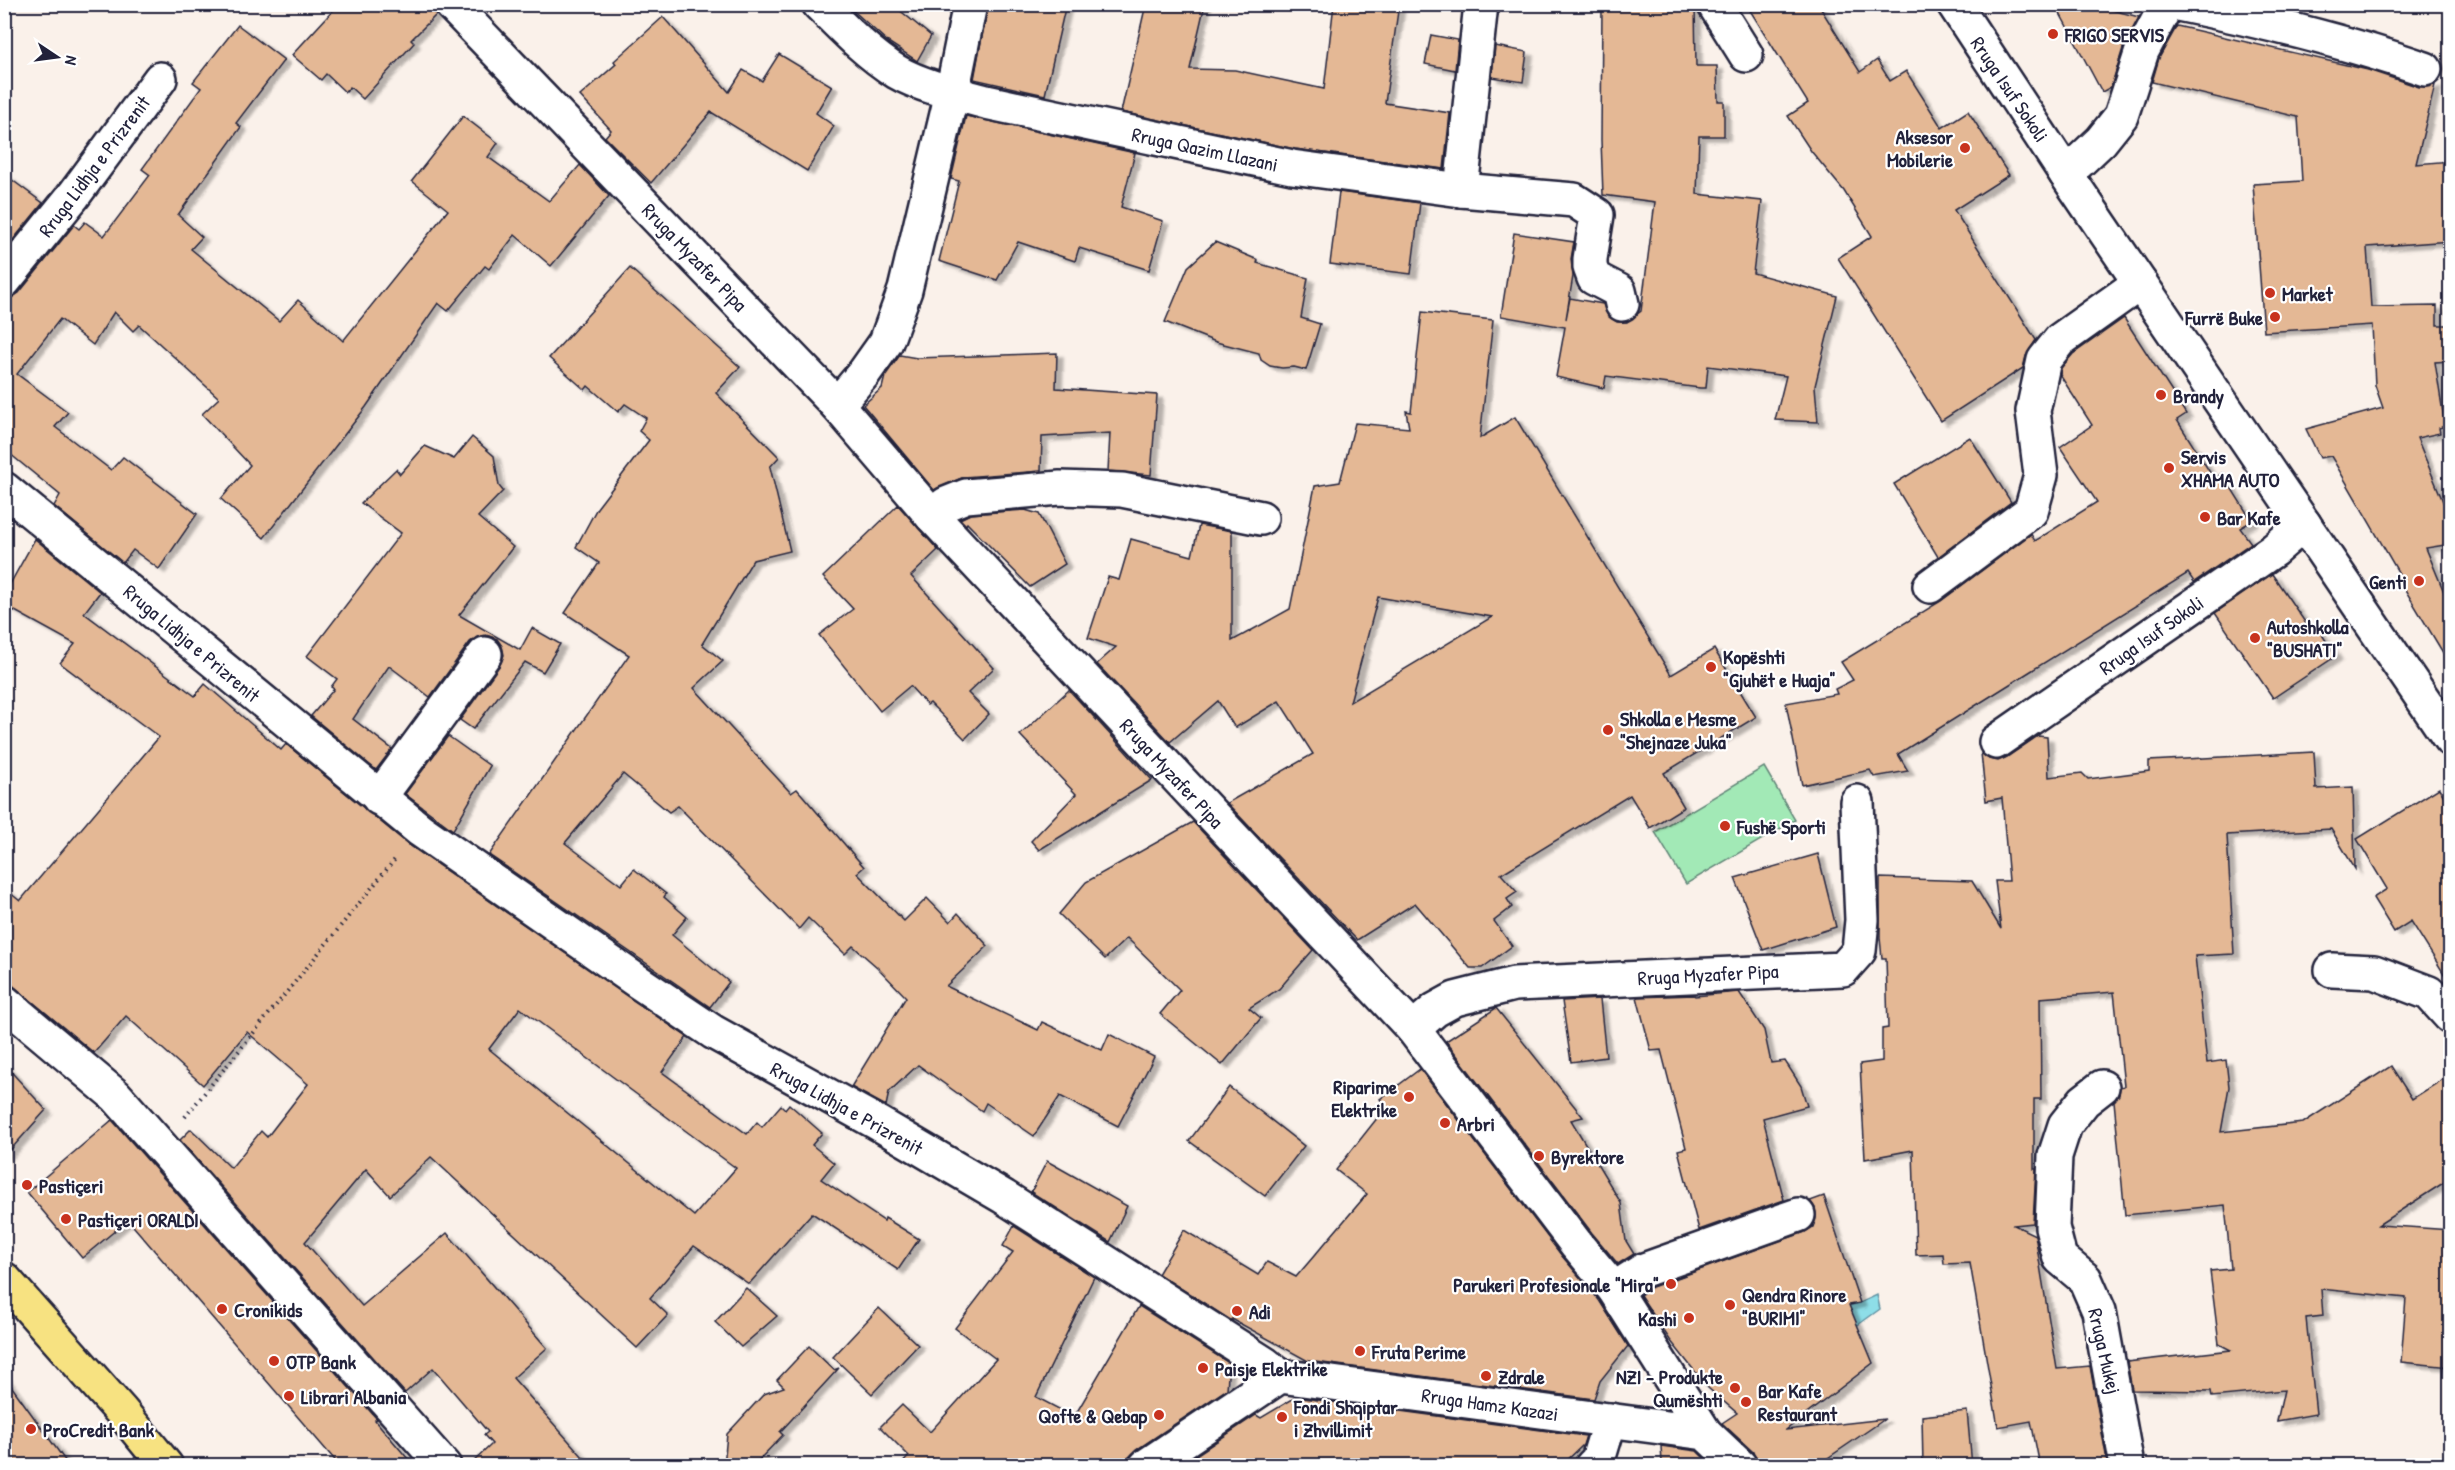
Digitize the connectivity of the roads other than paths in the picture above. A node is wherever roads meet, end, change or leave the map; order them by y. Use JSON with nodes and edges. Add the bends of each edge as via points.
{"nodes":[{"id":1,"x":452,"y":4,"type":"edge"},
{"id":2,"x":819,"y":4,"type":"edge"},
{"id":3,"x":970,"y":4,"type":"edge"},
{"id":4,"x":1481,"y":4,"type":"edge"},
{"id":5,"x":1714,"y":4,"type":"edge"},
{"id":6,"x":1953,"y":4,"type":"edge"},
{"id":7,"x":2168,"y":4,"type":"edge"},
{"id":8,"x":2178,"y":4,"type":"edge"},
{"id":9,"x":1746,"y":55,"type":"dead end"},
{"id":10,"x":2426,"y":69,"type":"dead end"},
{"id":11,"x":160,"y":79,"type":"dead end"},
{"id":12,"x":952,"y":93,"type":"junction"},
{"id":13,"x":2066,"y":174,"type":"junction"},
{"id":14,"x":1461,"y":190,"type":"junction"},
{"id":15,"x":4,"y":281,"type":"edge"},
{"id":16,"x":2140,"y":283,"type":"junction"},
{"id":17,"x":1622,"y":304,"type":"dead end"},
{"id":18,"x":837,"y":405,"type":"junction"},
{"id":19,"x":4,"y":489,"type":"edge"},
{"id":20,"x":932,"y":516,"type":"junction"},
{"id":21,"x":1261,"y":518,"type":"dead end"},
{"id":22,"x":2304,"y":524,"type":"junction"},
{"id":23,"x":1930,"y":586,"type":"dead end"},
{"id":24,"x":485,"y":654,"type":"dead end"},
{"id":25,"x":2451,"y":739,"type":"edge"},
{"id":26,"x":1996,"y":742,"type":"dead end"},
{"id":27,"x":379,"y":798,"type":"junction"},
{"id":28,"x":1857,"y":802,"type":"dead end"},
{"id":29,"x":2332,"y":970,"type":"dead end"},
{"id":30,"x":4,"y":1002,"type":"edge"},
{"id":31,"x":2451,"y":1016,"type":"edge"},
{"id":32,"x":1413,"y":1029,"type":"junction"},
{"id":33,"x":2102,"y":1087,"type":"dead end"},
{"id":34,"x":1798,"y":1215,"type":"dead end"},
{"id":35,"x":4,"y":1279,"type":"edge"},
{"id":36,"x":1614,"y":1289,"type":"junction"},
{"id":37,"x":1280,"y":1376,"type":"junction"},
{"id":38,"x":121,"y":1411,"type":"junction"},
{"id":39,"x":1610,"y":1420,"type":"junction"},
{"id":40,"x":1705,"y":1432,"type":"junction"},
{"id":41,"x":145,"y":1466,"type":"edge"},
{"id":42,"x":166,"y":1466,"type":"edge"},
{"id":43,"x":444,"y":1466,"type":"edge"},
{"id":44,"x":1146,"y":1466,"type":"edge"},
{"id":45,"x":1592,"y":1466,"type":"edge"},
{"id":46,"x":1740,"y":1466,"type":"edge"},
{"id":47,"x":2127,"y":1466,"type":"edge"}],
"edges":[{"from":1,"to":18,"type":"street","name":"Rruga Myzafer Pipa"},
{"from":2,"to":12,"type":"street","name":"Rruga Qazim Llazani","via":[[858,42],[898,72]]},
{"from":3,"to":12,"type":"street"},
{"from":4,"to":14,"type":"street"},
{"from":5,"to":9,"type":"street"},
{"from":6,"to":13,"type":"street","name":"Rruga Isuf Sokoli"},
{"from":7,"to":13,"type":"street","via":[[2142,51],[2121,116],[2102,141]]},
{"from":8,"to":10,"type":"street","via":[[2262,21]]},
{"from":11,"to":15,"type":"street","name":"Rruga Lidhja e Prizrenit"},
{"from":12,"to":14,"type":"street","name":"Rruga Qazim Llazani","via":[[1292,167]]},
{"from":12,"to":18,"type":"street","via":[[905,290],[886,342]]},
{"from":13,"to":16,"type":"street","name":"Rruga Isuf Sokoli"},
{"from":14,"to":17,"type":"street","name":"Rruga Qazim Llazani","via":[[1574,200],[1587,207],[1597,215],[1590,267],[1594,278],[1619,291]]},
{"from":16,"to":22,"type":"street","name":"Rruga Isuf Sokoli"},
{"from":16,"to":23,"type":"street","via":[[2060,340],[2044,360],[2033,411],[2041,475],[2031,511]]},
{"from":18,"to":20,"type":"street","name":"Rruga Myzafer Pipa"},
{"from":19,"to":27,"type":"street","name":"Rruga Lidhja e Prizrenit"},
{"from":20,"to":21,"type":"street","via":[[946,504],[966,496],[1060,488],[1122,490]]},
{"from":20,"to":32,"type":"street","name":"Rruga Myzafer Pipa"},
{"from":22,"to":25,"type":"street","name":"Rruga Isuf Sokoli"},
{"from":22,"to":26,"type":"street","name":"Rruga Isuf Sokoli","via":[[2274,550]]},
{"from":24,"to":27,"type":"street"},
{"from":27,"to":37,"type":"street","name":"Rruga Lidhja e Prizrenit","via":[[713,1032],[1004,1197]]},
{"from":28,"to":32,"type":"street","name":"Rruga Myzafer Pipa","via":[[1862,920],[1859,951],[1843,969],[1514,984],[1455,999]]},
{"from":29,"to":31,"type":"street","via":[[2374,972],[2429,993]]},
{"from":30,"to":43,"type":"street","via":[[116,1096]]},
{"from":32,"to":36,"type":"street","name":"Rruga Myzafer Pipa","via":[[1576,1245]]},
{"from":33,"to":47,"type":"street","name":"Rruga Mukej","via":[[2084,1101],[2065,1125],[2055,1156],[2052,1227],[2060,1258],[2085,1279],[2099,1311]]},
{"from":34,"to":36,"type":"street","via":[[1644,1270]]},
{"from":35,"to":38,"type":"main road"},
{"from":36,"to":40,"type":"street","name":"Rruga Myzafer Pipa"},
{"from":37,"to":39,"type":"street","name":"Rruga Hamz Kazazi"},
{"from":37,"to":44,"type":"street"},
{"from":38,"to":41,"type":"main road"},
{"from":38,"to":42,"type":"main road"},
{"from":39,"to":40,"type":"street","name":"Rruga Hamz Kazazi"},
{"from":39,"to":45,"type":"street","via":[[1598,1460]]},
{"from":40,"to":46,"type":"street"}]}
